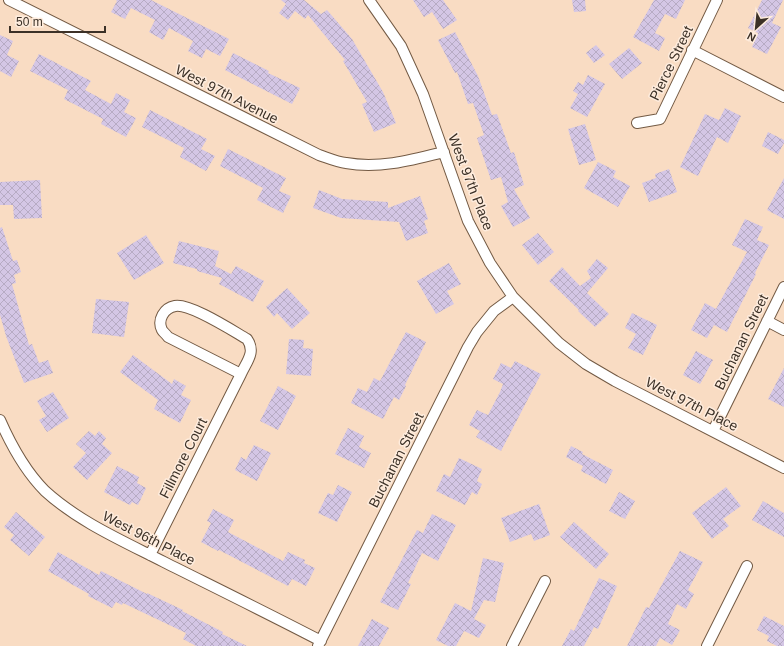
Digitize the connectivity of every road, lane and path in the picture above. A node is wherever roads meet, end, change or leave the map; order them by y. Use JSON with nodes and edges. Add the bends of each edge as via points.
{"nodes":[{"id":1,"x":9,"y":0,"type":"edge"},
{"id":2,"x":369,"y":0,"type":"edge"},
{"id":3,"x":717,"y":0,"type":"edge"},
{"id":4,"x":692,"y":50,"type":"junction"},
{"id":5,"x":784,"y":97,"type":"edge"},
{"id":6,"x":637,"y":123,"type":"dead end"},
{"id":7,"x":444,"y":152,"type":"junction"},
{"id":8,"x":784,"y":287,"type":"edge"},
{"id":9,"x":513,"y":297,"type":"junction"},
{"id":10,"x":767,"y":321,"type":"junction"},
{"id":11,"x":784,"y":330,"type":"edge"},
{"id":12,"x":241,"y":374,"type":"junction"},
{"id":13,"x":0,"y":420,"type":"edge"},
{"id":14,"x":713,"y":431,"type":"junction"},
{"id":15,"x":784,"y":468,"type":"edge"},
{"id":16,"x":150,"y":555,"type":"junction"},
{"id":17,"x":746,"y":566,"type":"dead end"},
{"id":18,"x":544,"y":581,"type":"dead end"},
{"id":19,"x":319,"y":643,"type":"edge"},
{"id":20,"x":512,"y":646,"type":"edge"},
{"id":21,"x":707,"y":646,"type":"edge"}],
"edges":[{"from":1,"to":7,"type":"street","name":"West 97th Avenue","via":[[319,155],[346,163],[374,165],[408,161]]},
{"from":2,"to":7,"type":"street","name":"West 97th Place","via":[[400,46],[423,94]]},
{"from":3,"to":4,"type":"street","name":"Pierce Street"},
{"from":4,"to":5,"type":"street"},
{"from":4,"to":6,"type":"street","name":"Pierce Street","via":[[660,119]]},
{"from":7,"to":9,"type":"street","name":"West 97th Place","via":[[468,221],[490,263]]},
{"from":8,"to":10,"type":"street","name":"Buchanan Street"},
{"from":9,"to":14,"type":"street","name":"West 97th Place","via":[[558,343],[586,364]]},
{"from":9,"to":19,"type":"street","name":"Buchanan Street","via":[[494,311],[468,347]]},
{"from":10,"to":11,"type":"street"},
{"from":10,"to":14,"type":"street","name":"Buchanan Street"},
{"from":12,"to":12,"type":"street","name":"Fillmore Court","via":[[168,337],[160,322],[167,308],[176,305],[187,307],[248,339],[252,345],[251,353]]},
{"from":12,"to":16,"type":"street","name":"Fillmore Court"},
{"from":13,"to":16,"type":"street","name":"West 96th Place","via":[[9,442],[44,490],[68,510],[94,526]]},
{"from":14,"to":15,"type":"street","name":"West 97th Place"},
{"from":16,"to":19,"type":"street","name":"West 96th Place"},
{"from":17,"to":21,"type":"street"},
{"from":18,"to":20,"type":"street"}]}
